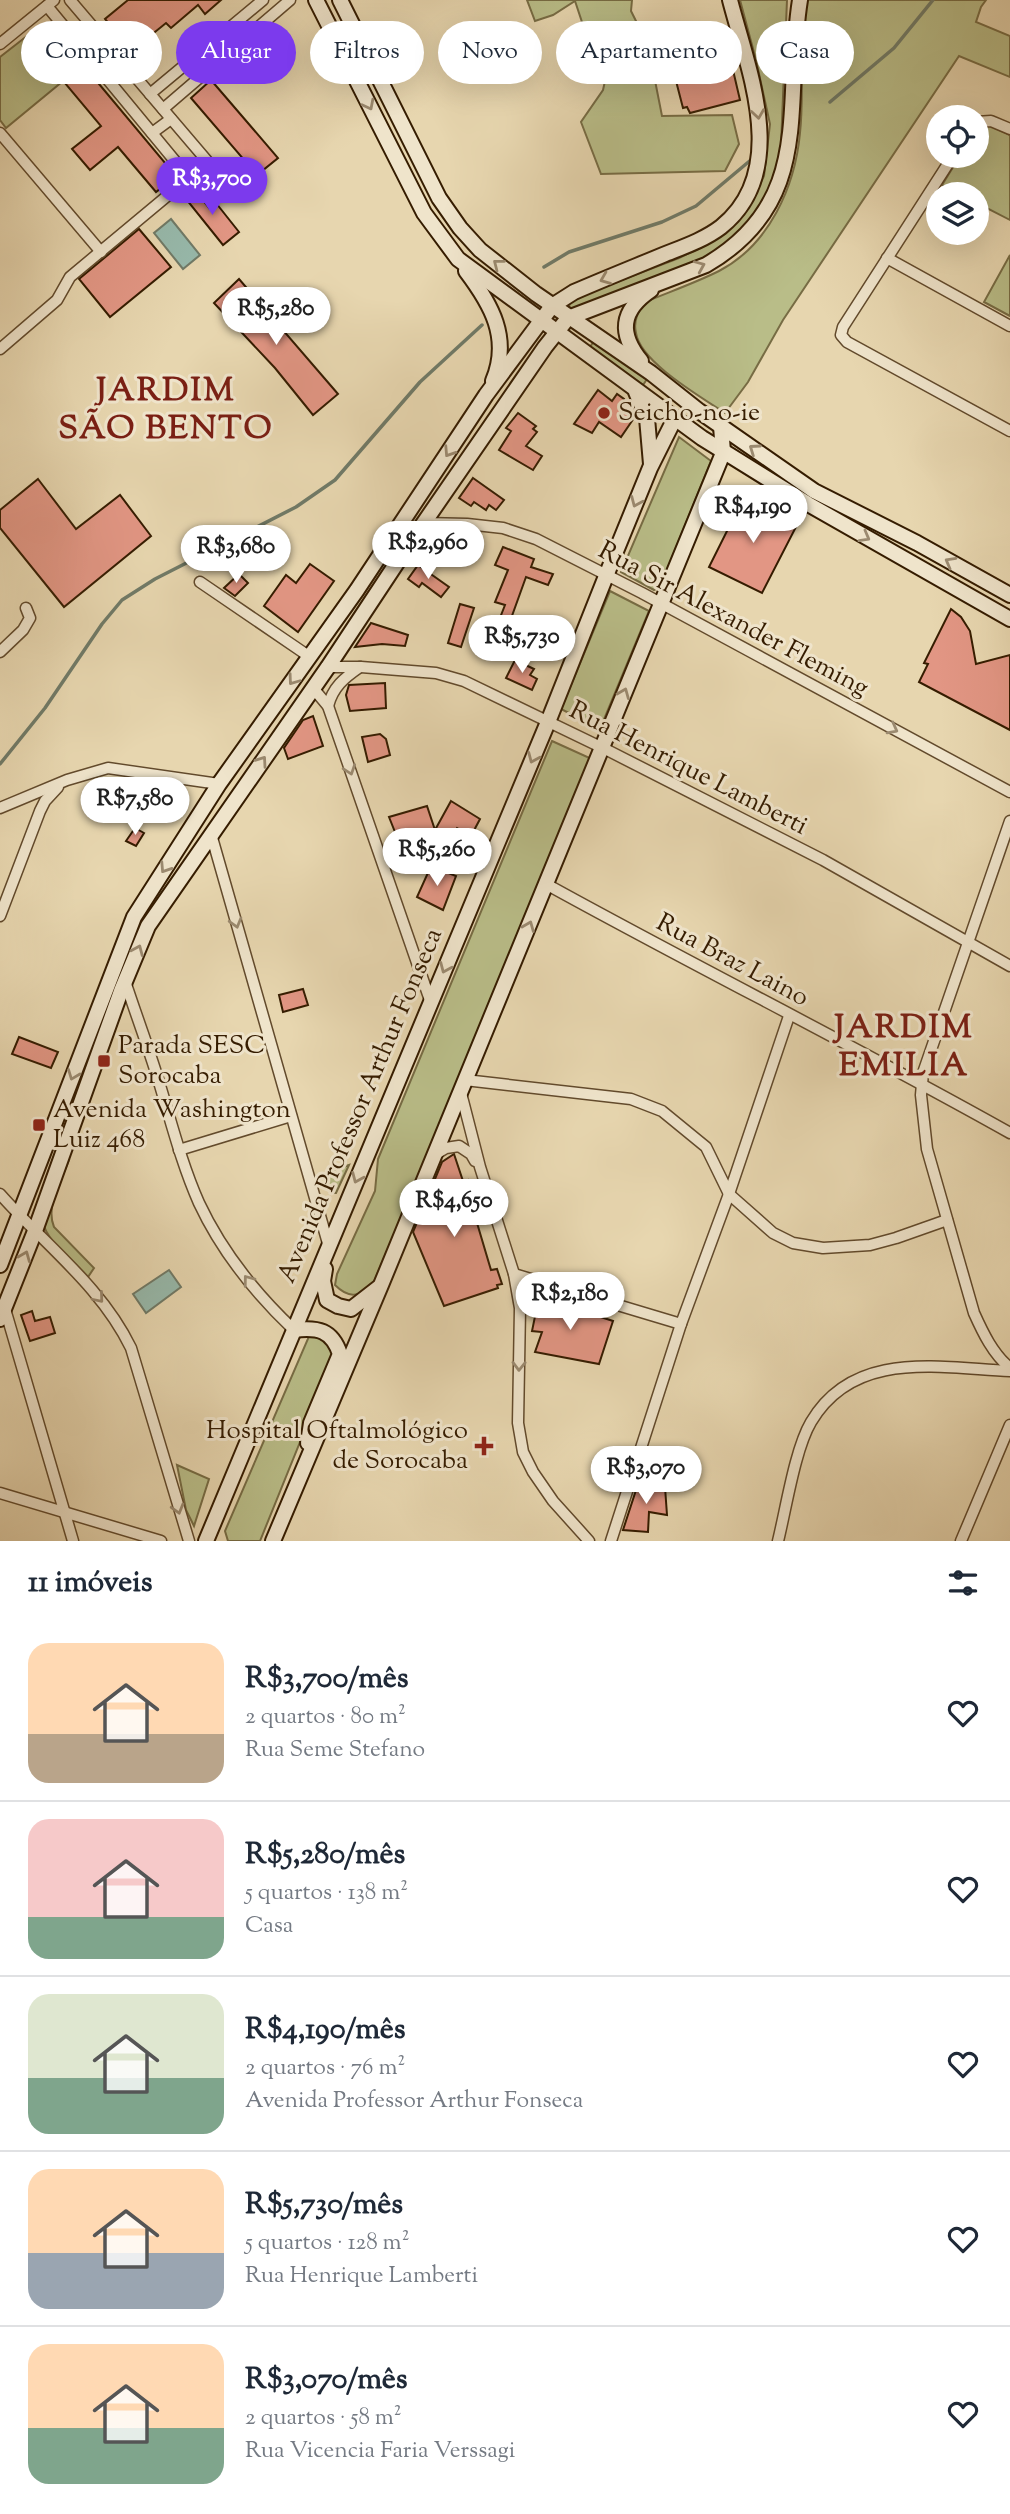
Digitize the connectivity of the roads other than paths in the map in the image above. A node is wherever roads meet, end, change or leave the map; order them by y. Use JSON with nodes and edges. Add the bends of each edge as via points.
{"nodes":[{"id":1,"x":71,"y":0,"type":"edge"},
{"id":2,"x":263,"y":0,"type":"edge"},
{"id":3,"x":290,"y":0,"type":"edge"},
{"id":4,"x":316,"y":0,"type":"edge"},
{"id":5,"x":340,"y":0,"type":"edge"},
{"id":6,"x":730,"y":0,"type":"edge"},
{"id":7,"x":800,"y":0,"type":"edge"},
{"id":8,"x":50,"y":3,"type":"edge"},
{"id":9,"x":0,"y":44,"type":"edge"},
{"id":10,"x":150,"y":94,"type":"junction"},
{"id":11,"x":163,"y":109,"type":"junction"},
{"id":12,"x":171,"y":118,"type":"junction"},
{"id":13,"x":989,"y":121,"type":"edge"},
{"id":14,"x":1010,"y":129,"type":"edge"},
{"id":15,"x":0,"y":133,"type":"edge"},
{"id":16,"x":152,"y":133,"type":"junction"},
{"id":17,"x":945,"y":168,"type":"edge"},
{"id":18,"x":189,"y":178,"type":"junction"},
{"id":19,"x":101,"y":252,"type":"junction"},
{"id":20,"x":887,"y":258,"type":"junction"},
{"id":21,"x":458,"y":259,"type":"junction"},
{"id":22,"x":668,"y":279,"type":"junction"},
{"id":23,"x":552,"y":306,"type":"junction"},
{"id":24,"x":568,"y":318,"type":"junction"},
{"id":25,"x":542,"y":321,"type":"junction"},
{"id":26,"x":1010,"y":326,"type":"edge"},
{"id":27,"x":556,"y":332,"type":"junction"},
{"id":28,"x":0,"y":349,"type":"edge"},
{"id":29,"x":651,"y":373,"type":"junction"},
{"id":30,"x":634,"y":388,"type":"junction"},
{"id":31,"x":486,"y":395,"type":"junction"},
{"id":32,"x":699,"y":411,"type":"junction"},
{"id":33,"x":675,"y":418,"type":"junction"},
{"id":34,"x":721,"y":426,"type":"junction"},
{"id":35,"x":1010,"y":431,"type":"edge"},
{"id":36,"x":723,"y":452,"type":"junction"},
{"id":37,"x":650,"y":468,"type":"junction"},
{"id":38,"x":424,"y":523,"type":"junction"},
{"id":39,"x":606,"y":575,"type":"junction"},
{"id":40,"x":200,"y":582,"type":"dead end"},
{"id":41,"x":1010,"y":595,"type":"edge"},
{"id":42,"x":660,"y":604,"type":"junction"},
{"id":43,"x":26,"y":608,"type":"dead end"},
{"id":44,"x":1009,"y":618,"type":"edge"},
{"id":45,"x":0,"y":652,"type":"edge"},
{"id":46,"x":310,"y":657,"type":"junction"},
{"id":47,"x":328,"y":667,"type":"junction"},
{"id":48,"x":361,"y":667,"type":"junction"},
{"id":49,"x":313,"y":688,"type":"junction"},
{"id":50,"x":328,"y":706,"type":"junction"},
{"id":51,"x":548,"y":722,"type":"junction"},
{"id":52,"x":601,"y":747,"type":"junction"},
{"id":53,"x":67,"y":780,"type":"junction"},
{"id":54,"x":219,"y":784,"type":"junction"},
{"id":55,"x":1010,"y":792,"type":"edge"},
{"id":56,"x":13,"y":803,"type":"junction"},
{"id":57,"x":0,"y":808,"type":"edge"},
{"id":58,"x":1010,"y":821,"type":"edge"},
{"id":59,"x":35,"y":823,"type":"junction"},
{"id":60,"x":211,"y":833,"type":"junction"},
{"id":61,"x":546,"y":884,"type":"junction"},
{"id":62,"x":0,"y":916,"type":"edge"},
{"id":63,"x":968,"y":943,"type":"junction"},
{"id":64,"x":1010,"y":966,"type":"edge"},
{"id":65,"x":125,"y":981,"type":"junction"},
{"id":66,"x":431,"y":1003,"type":"junction"},
{"id":67,"x":789,"y":1016,"type":"junction"},
{"id":68,"x":921,"y":1083,"type":"junction"},
{"id":69,"x":463,"y":1085,"type":"junction"},
{"id":70,"x":291,"y":1116,"type":"junction"},
{"id":71,"x":1010,"y":1133,"type":"edge"},
{"id":72,"x":179,"y":1150,"type":"junction"},
{"id":73,"x":433,"y":1156,"type":"junction"},
{"id":74,"x":480,"y":1167,"type":"junction"},
{"id":75,"x":0,"y":1194,"type":"edge"},
{"id":76,"x":729,"y":1194,"type":"junction"},
{"id":77,"x":19,"y":1215,"type":"junction"},
{"id":78,"x":947,"y":1220,"type":"junction"},
{"id":79,"x":35,"y":1231,"type":"junction"},
{"id":80,"x":329,"y":1247,"type":"junction"},
{"id":81,"x":0,"y":1265,"type":"edge"},
{"id":82,"x":514,"y":1274,"type":"junction"},
{"id":83,"x":381,"y":1285,"type":"junction"},
{"id":84,"x":2,"y":1314,"type":"edge"},
{"id":85,"x":681,"y":1324,"type":"junction"},
{"id":86,"x":294,"y":1330,"type":"junction"},
{"id":87,"x":1010,"y":1370,"type":"edge"},
{"id":88,"x":1010,"y":1425,"type":"edge"},
{"id":89,"x":304,"y":1469,"type":"junction"},
{"id":90,"x":0,"y":1493,"type":"edge"},
{"id":91,"x":66,"y":1513,"type":"junction"},
{"id":92,"x":207,"y":1540,"type":"edge"},
{"id":93,"x":74,"y":1541,"type":"edge"},
{"id":94,"x":161,"y":1541,"type":"edge"},
{"id":95,"x":189,"y":1541,"type":"edge"},
{"id":96,"x":273,"y":1541,"type":"edge"},
{"id":97,"x":589,"y":1541,"type":"edge"},
{"id":98,"x":611,"y":1541,"type":"edge"},
{"id":99,"x":778,"y":1541,"type":"edge"},
{"id":100,"x":961,"y":1541,"type":"edge"}],
"edges":[{"from":1,"to":10,"type":"street"},
{"from":2,"to":10,"type":"street"},
{"from":3,"to":11,"type":"street"},
{"from":4,"to":21,"type":"main road","one_way":true,"via":[[419,203]]},
{"from":23,"to":5,"type":"main road","one_way":true,"via":[[480,250],[439,198]]},
{"from":6,"to":23,"type":"main road","one_way":true,"via":[[760,131],[758,165],[746,197],[722,226],[702,239],[574,292]]},
{"from":22,"to":7,"type":"main road","one_way":true,"via":[[706,265],[741,242],[778,189],[788,150]]},
{"from":8,"to":9,"type":"street"},
{"from":8,"to":16,"type":"street"},
{"from":10,"to":11,"type":"street"},
{"from":11,"to":12,"type":"street"},
{"from":12,"to":16,"type":"street"},
{"from":12,"to":18,"type":"street","via":[[208,162]]},
{"from":13,"to":14,"type":"street"},
{"from":15,"to":19,"type":"street"},
{"from":16,"to":18,"type":"street"},
{"from":17,"to":20,"type":"street"},
{"from":18,"to":19,"type":"street"},
{"from":19,"to":28,"type":"street","via":[[70,277],[57,300]]},
{"from":20,"to":26,"type":"street"},
{"from":20,"to":35,"type":"street","via":[[843,327],[843,339]]},
{"from":21,"to":25,"type":"main road"},
{"from":21,"to":31,"type":"main road","via":[[486,298],[497,324],[497,371]]},
{"from":22,"to":24,"type":"main road"},
{"from":22,"to":29,"type":"main road","via":[[644,295],[626,321],[629,346]]},
{"from":23,"to":24,"type":"main road"},
{"from":23,"to":25,"type":"main road"},
{"from":24,"to":27,"type":"main road"},
{"from":24,"to":29,"type":"main road"},
{"from":25,"to":27,"type":"main road"},
{"from":25,"to":31,"type":"main road"},
{"from":27,"to":30,"type":"main road"},
{"from":27,"to":38,"type":"main road"},
{"from":29,"to":32,"type":"main road"},
{"from":30,"to":33,"type":"main road"},
{"from":30,"to":37,"type":"main road","via":[[647,418]]},
{"from":31,"to":46,"type":"main road","one_way":true},
{"from":32,"to":33,"type":"main road"},
{"from":32,"to":34,"type":"main road"},
{"from":33,"to":36,"type":"main road"},
{"from":33,"to":37,"type":"main road","name":"Avenida Professor Arthur Fonseca"},
{"from":34,"to":36,"type":"main road"},
{"from":41,"to":34,"type":"main road","one_way":true,"via":[[814,491]]},
{"from":36,"to":42,"type":"main road"},
{"from":36,"to":44,"type":"main road","one_way":true},
{"from":37,"to":39,"type":"main road","name":"Avenida Professor Arthur Fonseca","one_way":true},
{"from":38,"to":39,"type":"street","name":"Rua Sir Alexander Fleming","via":[[503,528],[536,539]]},
{"from":38,"to":47,"type":"main road"},
{"from":39,"to":42,"type":"street","name":"Rua Sir Alexander Fleming"},
{"from":39,"to":51,"type":"main road","name":"Avenida Professor Arthur Fonseca"},
{"from":40,"to":46,"type":"street"},
{"from":52,"to":42,"type":"main road","one_way":true},
{"from":42,"to":55,"type":"street","name":"Rua Sir Alexander Fleming","one_way":true},
{"from":43,"to":45,"type":"street","via":[[30,618],[23,630]]},
{"from":46,"to":54,"type":"main road","one_way":true},
{"from":47,"to":48,"type":"street","name":"Rua Henrique Lamberti"},
{"from":47,"to":49,"type":"main road"},
{"from":48,"to":50,"type":"street","via":[[332,692]]},
{"from":48,"to":51,"type":"street","name":"Rua Henrique Lamberti","via":[[436,673],[464,681]]},
{"from":49,"to":50,"type":"street"},
{"from":60,"to":49,"type":"main road","one_way":true},
{"from":50,"to":66,"type":"street","one_way":true},
{"from":51,"to":52,"type":"street","name":"Rua Henrique Lamberti"},
{"from":51,"to":66,"type":"main road","name":"Avenida Professor Arthur Fonseca","one_way":true},
{"from":52,"to":61,"type":"main road"},
{"from":52,"to":63,"type":"street","name":"Rua Henrique Lamberti","via":[[823,860]]},
{"from":53,"to":54,"type":"street","via":[[108,768]]},
{"from":53,"to":56,"type":"street"},
{"from":53,"to":59,"type":"street","via":[[45,801]]},
{"from":54,"to":77,"type":"main road","one_way":true,"via":[[134,917]]},
{"from":56,"to":57,"type":"street"},
{"from":56,"to":59,"type":"street","via":[[34,808]]},
{"from":58,"to":63,"type":"street"},
{"from":59,"to":62,"type":"street"},
{"from":65,"to":60,"type":"main road","one_way":true,"via":[[148,926]]},
{"from":60,"to":70,"type":"street","one_way":true},
{"from":61,"to":67,"type":"street","name":"Rua Braz Laino"},
{"from":69,"to":61,"type":"main road","one_way":true},
{"from":63,"to":64,"type":"street","name":"Rua Henrique Lamberti"},
{"from":63,"to":68,"type":"street"},
{"from":65,"to":72,"type":"street"},
{"from":65,"to":79,"type":"main road"},
{"from":66,"to":80,"type":"main road","name":"Avenida Professor Arthur Fonseca","one_way":true},
{"from":67,"to":68,"type":"street","name":"Rua Braz Laino"},
{"from":67,"to":76,"type":"street"},
{"from":68,"to":71,"type":"street","name":"Rua Braz Laino"},
{"from":68,"to":78,"type":"street","via":[[927,1149]]},
{"from":69,"to":73,"type":"main road"},
{"from":69,"to":74,"type":"street"},
{"from":69,"to":76,"type":"street","via":[[631,1099],[662,1111],[706,1147]]},
{"from":70,"to":72,"type":"street"},
{"from":70,"to":80,"type":"street"},
{"from":86,"to":72,"type":"street","one_way":true,"via":[[267,1304],[217,1235]]},
{"from":73,"to":74,"type":"street","via":[[459,1146]]},
{"from":73,"to":83,"type":"main road"},
{"from":74,"to":82,"type":"street"},
{"from":75,"to":77,"type":"street"},
{"from":76,"to":78,"type":"street","via":[[773,1233],[793,1243],[823,1248],[870,1245]]},
{"from":76,"to":85,"type":"street"},
{"from":77,"to":79,"type":"street"},
{"from":77,"to":81,"type":"main road"},
{"from":78,"to":87,"type":"street","via":[[978,1322]]},
{"from":84,"to":79,"type":"main road","one_way":true},
{"from":79,"to":95,"type":"street","one_way":true,"via":[[98,1296],[131,1348]]},
{"from":80,"to":83,"type":"main road","via":[[323,1281],[327,1300],[351,1309]]},
{"from":80,"to":86,"type":"main road","name":"Avenida Professor Arthur Fonseca"},
{"from":82,"to":85,"type":"street"},
{"from":82,"to":97,"type":"street","one_way":true,"via":[[520,1308],[518,1423],[523,1452],[553,1502]]},
{"from":83,"to":89,"type":"main road"},
{"from":84,"to":91,"type":"street"},
{"from":85,"to":98,"type":"street"},
{"from":86,"to":89,"type":"main road","via":[[325,1332],[340,1354],[311,1423]]},
{"from":86,"to":92,"type":"main road","name":"Avenida Professor Arthur Fonseca"},
{"from":87,"to":99,"type":"street","via":[[887,1368],[857,1377],[810,1423]]},
{"from":88,"to":100,"type":"street"},
{"from":89,"to":96,"type":"main road"},
{"from":90,"to":91,"type":"street"},
{"from":91,"to":93,"type":"street"},
{"from":91,"to":94,"type":"street"}]}
